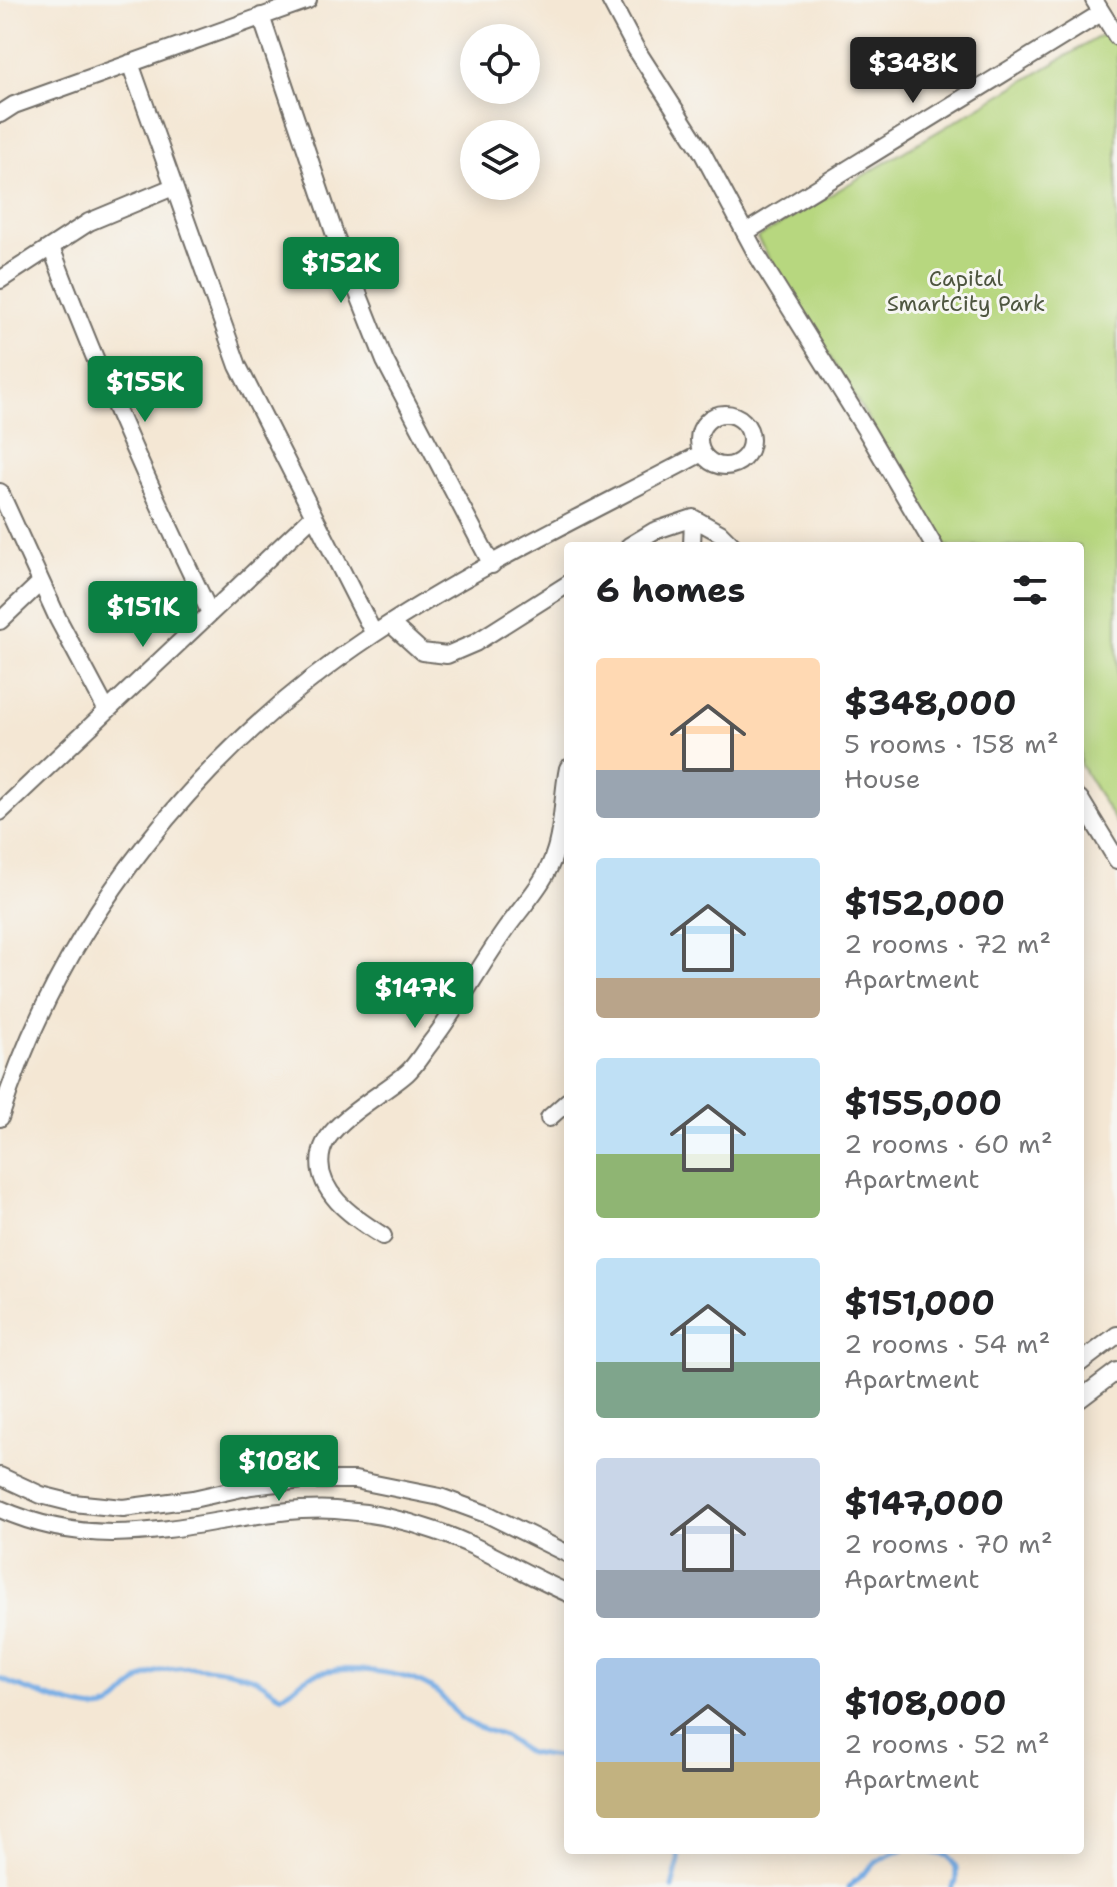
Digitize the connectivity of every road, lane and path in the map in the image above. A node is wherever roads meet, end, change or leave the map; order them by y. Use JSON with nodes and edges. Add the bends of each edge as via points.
{"nodes":[{"id":1,"x":308,"y":0,"type":"edge"},
{"id":2,"x":610,"y":0,"type":"edge"},
{"id":3,"x":1098,"y":6,"type":"edge"},
{"id":4,"x":261,"y":16,"type":"junction"},
{"id":5,"x":1117,"y":37,"type":"edge"},
{"id":6,"x":130,"y":63,"type":"junction"},
{"id":7,"x":0,"y":114,"type":"edge"},
{"id":8,"x":173,"y":187,"type":"junction"},
{"id":9,"x":746,"y":232,"type":"junction"},
{"id":10,"x":51,"y":247,"type":"junction"},
{"id":11,"x":0,"y":280,"type":"edge"},
{"id":12,"x":702,"y":453,"type":"dead end"},
{"id":13,"x":0,"y":492,"type":"edge"},
{"id":14,"x":313,"y":516,"type":"junction"},
{"id":15,"x":693,"y":518,"type":"junction"},
{"id":16,"x":636,"y":542,"type":"edge"},
{"id":17,"x":692,"y":542,"type":"edge"},
{"id":18,"x":729,"y":542,"type":"edge"},
{"id":19,"x":932,"y":542,"type":"edge"},
{"id":20,"x":492,"y":565,"type":"junction"},
{"id":21,"x":41,"y":582,"type":"junction"},
{"id":22,"x":564,"y":587,"type":"edge"},
{"id":23,"x":210,"y":613,"type":"junction"},
{"id":24,"x":0,"y":621,"type":"edge"},
{"id":25,"x":391,"y":624,"type":"junction"},
{"id":26,"x":374,"y":634,"type":"junction"},
{"id":27,"x":107,"y":711,"type":"junction"},
{"id":28,"x":1084,"y":806,"type":"edge"},
{"id":29,"x":564,"y":811,"type":"edge"},
{"id":30,"x":0,"y":812,"type":"edge"},
{"id":31,"x":1117,"y":860,"type":"edge"},
{"id":32,"x":564,"y":1105,"type":"edge"},
{"id":33,"x":0,"y":1118,"type":"edge"},
{"id":34,"x":549,"y":1118,"type":"dead end"},
{"id":35,"x":383,"y":1236,"type":"dead end"},
{"id":36,"x":1117,"y":1335,"type":"edge"},
{"id":37,"x":1084,"y":1357,"type":"edge"},
{"id":38,"x":1117,"y":1371,"type":"edge"},
{"id":39,"x":1084,"y":1396,"type":"edge"},
{"id":40,"x":0,"y":1476,"type":"edge"},
{"id":41,"x":0,"y":1509,"type":"edge"},
{"id":42,"x":564,"y":1552,"type":"edge"},
{"id":43,"x":564,"y":1591,"type":"edge"}],
"edges":[{"from":1,"to":4,"type":"street"},
{"from":2,"to":9,"type":"street"},
{"from":3,"to":5,"type":"street"},
{"from":3,"to":9,"type":"street"},
{"from":4,"to":6,"type":"street"},
{"from":4,"to":20,"type":"street","via":[[335,235],[385,361]]},
{"from":6,"to":7,"type":"street"},
{"from":6,"to":8,"type":"street"},
{"from":8,"to":10,"type":"street","via":[[89,222]]},
{"from":8,"to":14,"type":"street","via":[[238,366]]},
{"from":9,"to":19,"type":"street"},
{"from":10,"to":11,"type":"street"},
{"from":10,"to":23,"type":"street","via":[[152,491]]},
{"from":12,"to":20,"type":"street"},
{"from":13,"to":21,"type":"street"},
{"from":14,"to":23,"type":"street"},
{"from":14,"to":26,"type":"street"},
{"from":15,"to":16,"type":"street"},
{"from":15,"to":17,"type":"street"},
{"from":15,"to":18,"type":"street"},
{"from":20,"to":25,"type":"street"},
{"from":21,"to":24,"type":"street"},
{"from":21,"to":27,"type":"street"},
{"from":22,"to":25,"type":"street","via":[[447,655],[422,652]]},
{"from":23,"to":27,"type":"street"},
{"from":25,"to":26,"type":"street"},
{"from":26,"to":33,"type":"street","via":[[240,740],[169,816],[114,888],[59,976],[13,1075]]},
{"from":27,"to":30,"type":"street"},
{"from":28,"to":31,"type":"street"},
{"from":29,"to":35,"type":"street","via":[[555,853],[539,883],[457,1008],[408,1072],[355,1112],[322,1147],[322,1178],[356,1220]]},
{"from":32,"to":34,"type":"street"},
{"from":36,"to":37,"type":"street"},
{"from":38,"to":39,"type":"street"},
{"from":40,"to":42,"type":"street","via":[[41,1495],[123,1508],[303,1480],[355,1480],[440,1497]]},
{"from":41,"to":43,"type":"street","via":[[35,1524],[83,1533],[127,1534],[276,1512],[335,1510],[391,1518],[438,1531]]}]}
